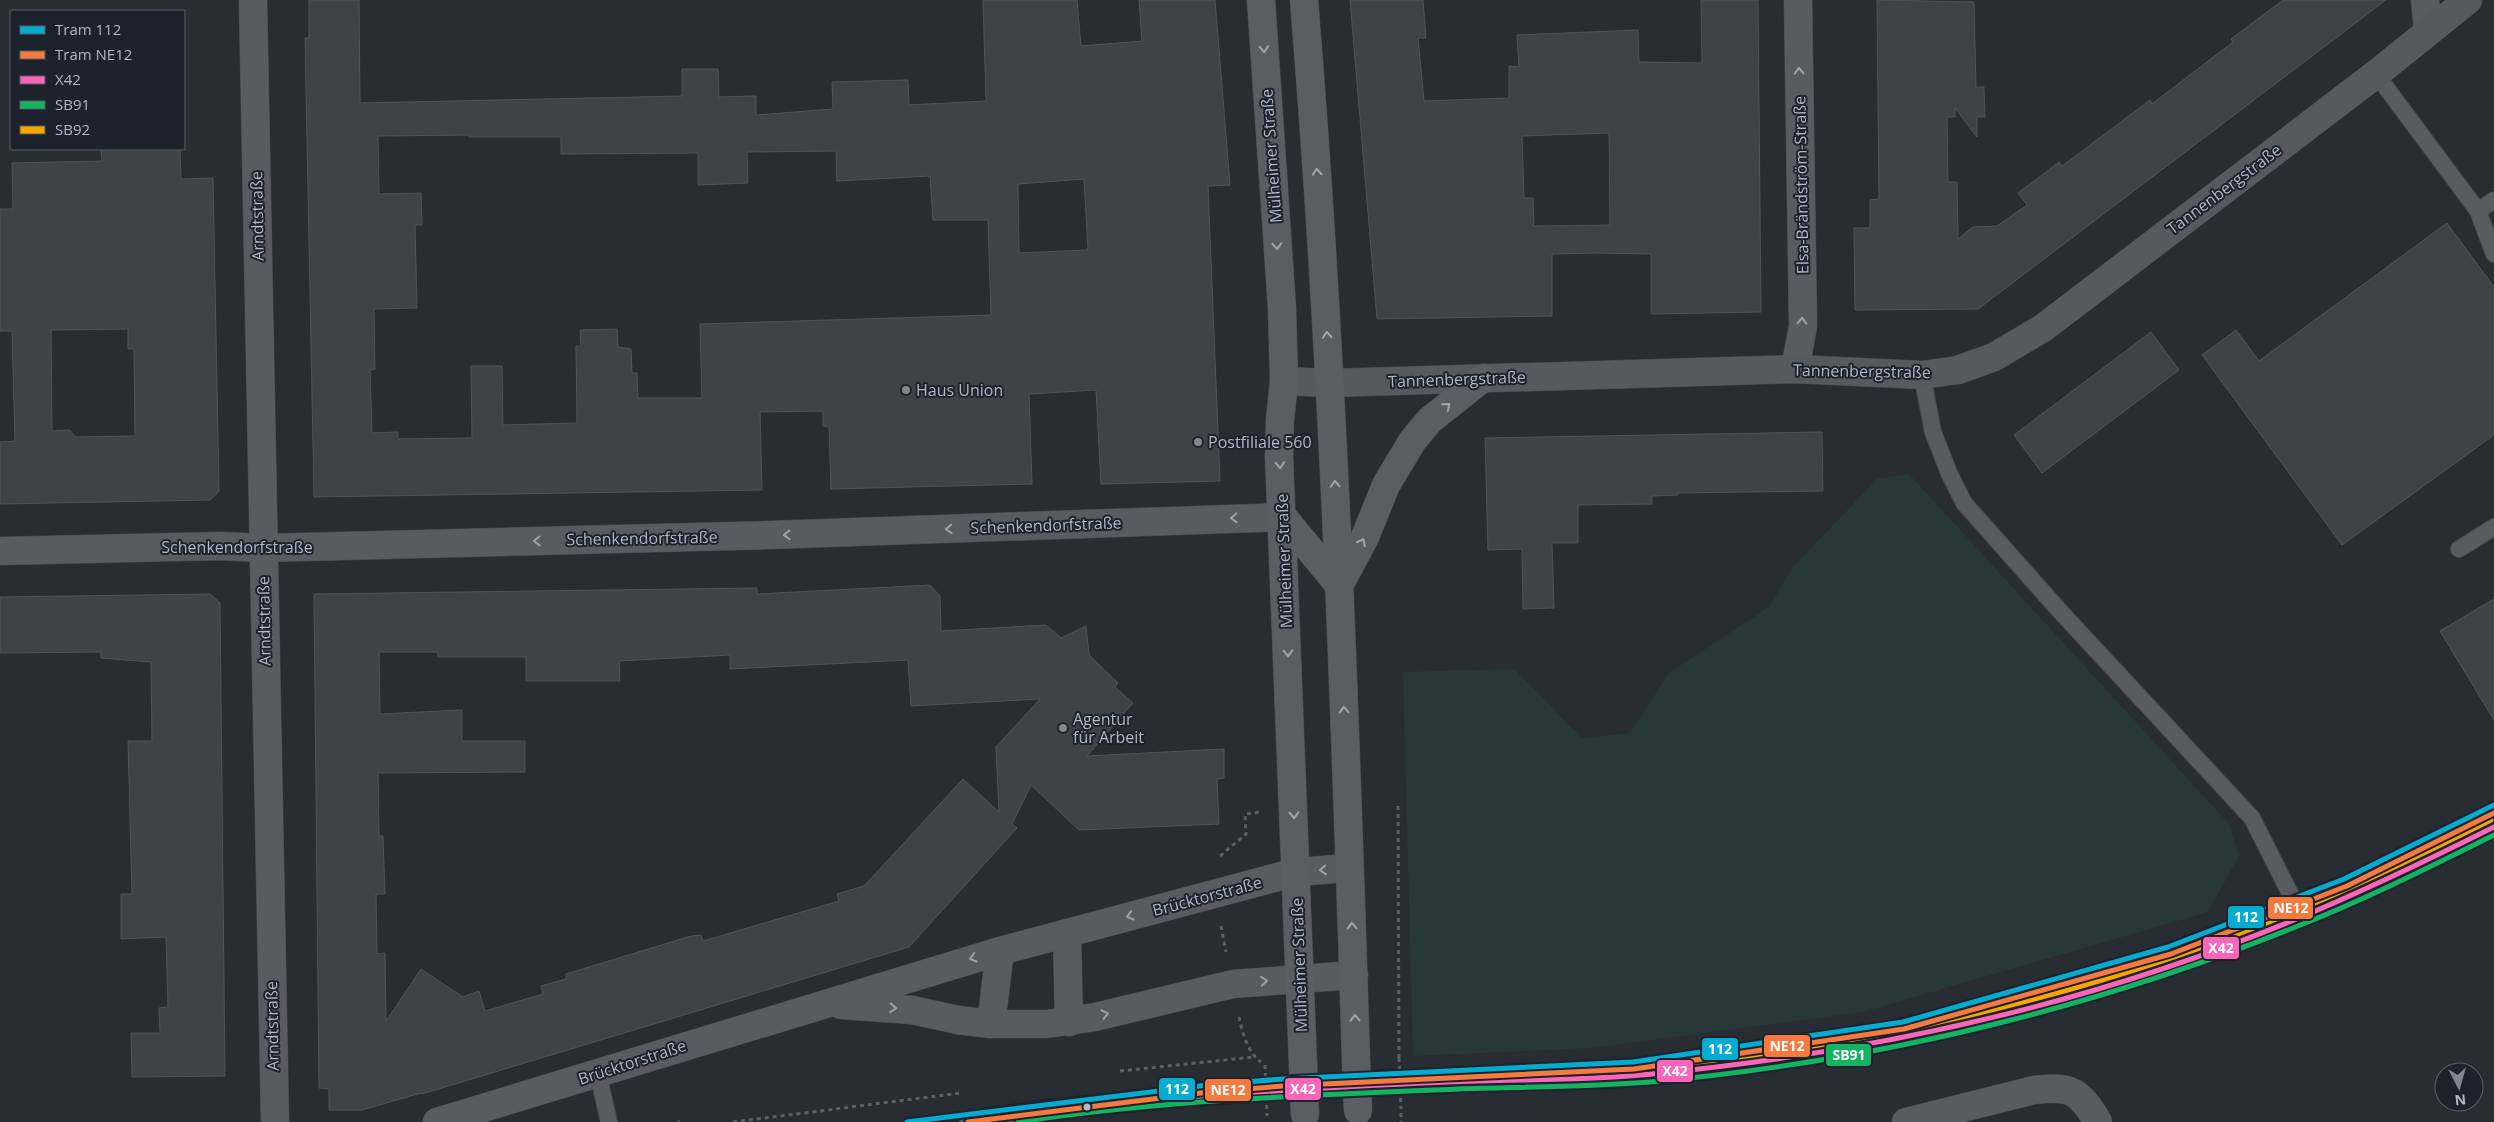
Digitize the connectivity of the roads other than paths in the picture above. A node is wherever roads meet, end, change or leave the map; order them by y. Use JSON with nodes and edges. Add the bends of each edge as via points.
{"nodes":[{"id":1,"x":253,"y":0,"type":"edge"},
{"id":2,"x":1261,"y":0,"type":"edge"},
{"id":3,"x":1304,"y":0,"type":"edge"},
{"id":4,"x":1798,"y":0,"type":"edge"},
{"id":5,"x":2425,"y":0,"type":"edge"},
{"id":6,"x":2468,"y":0,"type":"edge"},
{"id":7,"x":2428,"y":30,"type":"junction"},
{"id":8,"x":2376,"y":74,"type":"junction"},
{"id":9,"x":2494,"y":200,"type":"edge"},
{"id":10,"x":2478,"y":211,"type":"junction"},
{"id":11,"x":2494,"y":254,"type":"edge"},
{"id":12,"x":1795,"y":369,"type":"junction"},
{"id":13,"x":1922,"y":375,"type":"junction"},
{"id":14,"x":1483,"y":378,"type":"junction"},
{"id":15,"x":1284,"y":381,"type":"junction"},
{"id":16,"x":1330,"y":383,"type":"junction"},
{"id":17,"x":1283,"y":517,"type":"junction"},
{"id":18,"x":2494,"y":527,"type":"edge"},
{"id":19,"x":264,"y":548,"type":"junction"},
{"id":20,"x":2459,"y":549,"type":"dead end"},
{"id":21,"x":0,"y":551,"type":"edge"},
{"id":22,"x":1339,"y":585,"type":"junction"},
{"id":23,"x":2494,"y":827,"type":"edge"},
{"id":24,"x":1350,"y":868,"type":"junction"},
{"id":25,"x":1296,"y":872,"type":"junction"},
{"id":26,"x":2302,"y":917,"type":"junction"},
{"id":27,"x":1067,"y":934,"type":"junction"},
{"id":28,"x":1000,"y":950,"type":"junction"},
{"id":29,"x":1354,"y":975,"type":"junction"},
{"id":30,"x":1300,"y":978,"type":"junction"},
{"id":31,"x":827,"y":1004,"type":"junction"},
{"id":32,"x":1069,"y":1022,"type":"junction"},
{"id":33,"x":991,"y":1024,"type":"junction"},
{"id":34,"x":598,"y":1074,"type":"junction"},
{"id":35,"x":1358,"y":1117,"type":"edge"},
{"id":36,"x":1305,"y":1118,"type":"edge"},
{"id":37,"x":274,"y":1122,"type":"edge"},
{"id":38,"x":437,"y":1122,"type":"edge"},
{"id":39,"x":609,"y":1122,"type":"edge"},
{"id":40,"x":968,"y":1122,"type":"edge"},
{"id":41,"x":1906,"y":1122,"type":"edge"},
{"id":42,"x":2098,"y":1122,"type":"edge"}],
"edges":[{"from":1,"to":19,"type":"street","name":"Arndtstraße"},
{"from":2,"to":15,"type":"main road","name":"Mülheimer Straße","one_way":true},
{"from":16,"to":3,"type":"main road","one_way":true},
{"from":12,"to":4,"type":"street","name":"Elsa-Brändström-Straße","one_way":true,"via":[[1803,326]]},
{"from":5,"to":7,"type":"street"},
{"from":6,"to":7,"type":"street","name":"Tannenbergstraße"},
{"from":7,"to":8,"type":"street","name":"Tannenbergstraße"},
{"from":8,"to":10,"type":"lane"},
{"from":8,"to":13,"type":"street","name":"Tannenbergstraße","via":[[2043,328],[1994,357],[1958,370]]},
{"from":9,"to":10,"type":"lane"},
{"from":10,"to":11,"type":"lane"},
{"from":12,"to":13,"type":"street","name":"Tannenbergstraße"},
{"from":12,"to":14,"type":"street","name":"Tannenbergstraße"},
{"from":13,"to":26,"type":"lane","via":[[1933,432],[1964,503],[2252,818]]},
{"from":14,"to":16,"type":"street","name":"Tannenbergstraße"},
{"from":22,"to":14,"type":"main road","one_way":true,"via":[[1365,537],[1386,485],[1412,440],[1430,420]]},
{"from":15,"to":16,"type":"street","name":"Tannenbergstraße"},
{"from":15,"to":17,"type":"main road","name":"Mülheimer Straße","one_way":true,"via":[[1279,456]]},
{"from":22,"to":16,"type":"main road","one_way":true},
{"from":17,"to":19,"type":"street","name":"Schenkendorfstraße","one_way":true},
{"from":17,"to":22,"type":"main road"},
{"from":17,"to":25,"type":"main road","name":"Mülheimer Straße","one_way":true},
{"from":18,"to":20,"type":"lane"},
{"from":19,"to":21,"type":"street","name":"Schenkendorfstraße"},
{"from":19,"to":37,"type":"street","name":"Arndtstraße"},
{"from":24,"to":22,"type":"main road","one_way":true},
{"from":23,"to":26,"type":"lane"},
{"from":24,"to":25,"type":"street","name":"Brücktorstraße","one_way":true},
{"from":29,"to":24,"type":"main road","one_way":true},
{"from":25,"to":27,"type":"street","name":"Brücktorstraße","one_way":true},
{"from":25,"to":30,"type":"main road","name":"Mülheimer Straße"},
{"from":26,"to":40,"type":"lane","via":[[2180,964],[2029,1010],[1929,1033],[1791,1057],[1650,1074],[1240,1092],[1087,1105]]},
{"from":27,"to":28,"type":"street","name":"Brücktorstraße"},
{"from":27,"to":32,"type":"street"},
{"from":28,"to":31,"type":"street","name":"Brücktorstraße","one_way":true},
{"from":28,"to":33,"type":"street"},
{"from":29,"to":30,"type":"street","name":"Brücktorstraße"},
{"from":35,"to":29,"type":"main road","one_way":true,"bridge":true},
{"from":32,"to":30,"type":"street","name":"Brücktorstraße","one_way":true,"via":[[1233,984]]},
{"from":30,"to":36,"type":"main road","name":"Mülheimer Straße","bridge":true},
{"from":31,"to":33,"type":"street","name":"Brücktorstraße","one_way":true,"via":[[912,1010]]},
{"from":31,"to":34,"type":"street","name":"Brücktorstraße"},
{"from":32,"to":33,"type":"street","name":"Brücktorstraße"},
{"from":34,"to":38,"type":"street","name":"Brücktorstraße"},
{"from":34,"to":39,"type":"lane"},
{"from":41,"to":42,"type":"street","via":[[2034,1090],[2058,1089],[2076,1093],[2085,1100]]}]}
